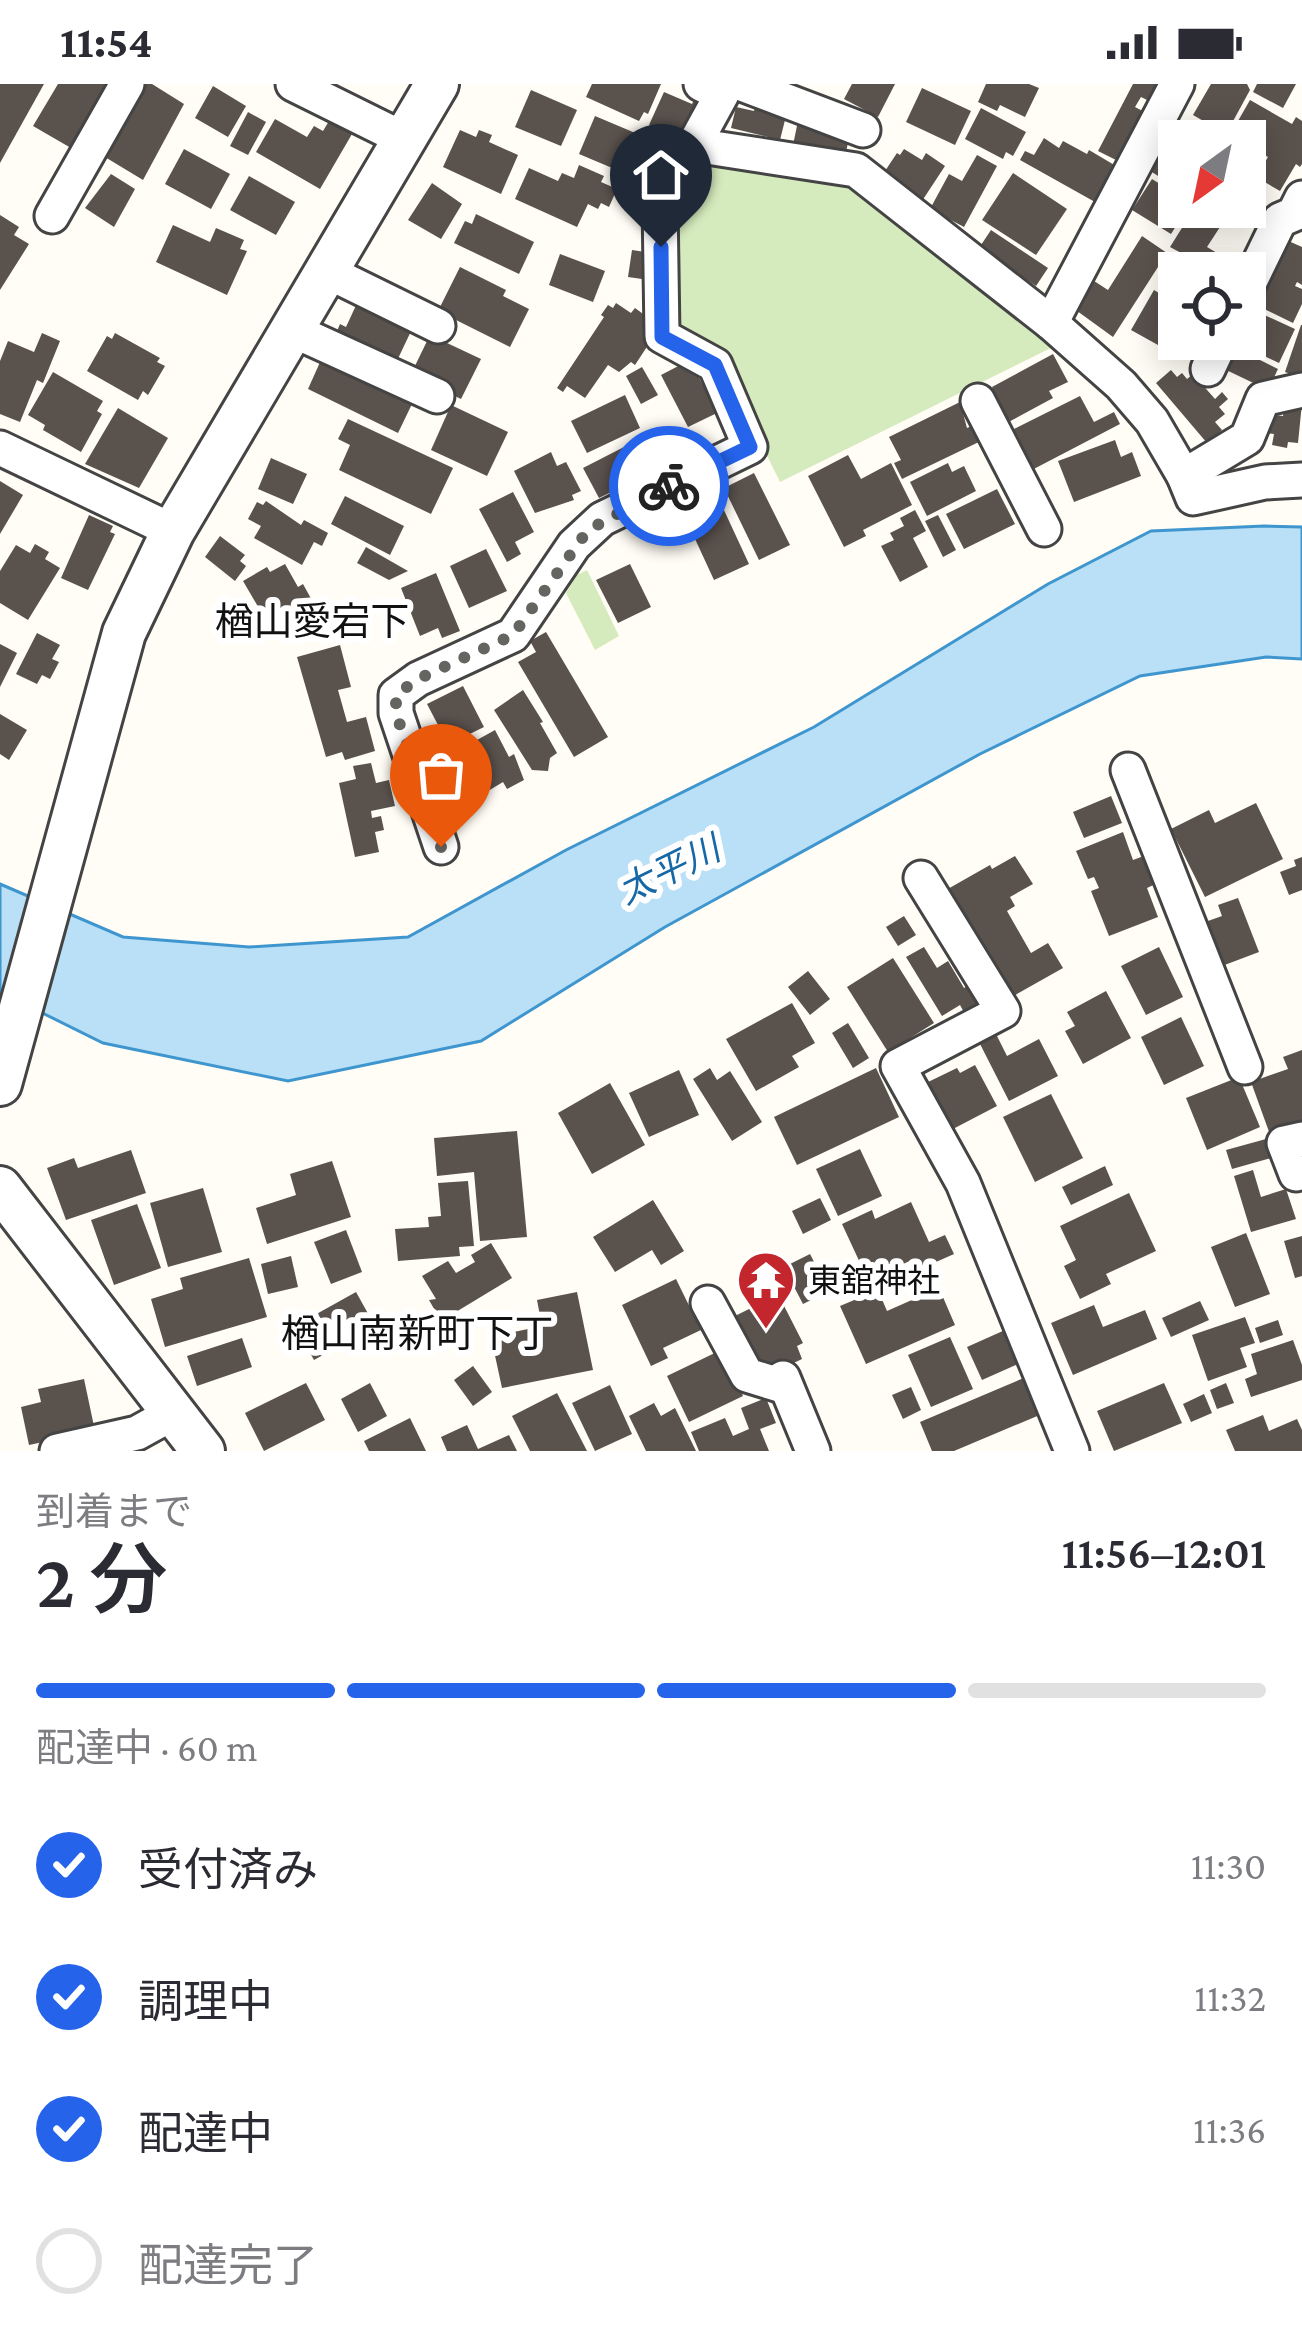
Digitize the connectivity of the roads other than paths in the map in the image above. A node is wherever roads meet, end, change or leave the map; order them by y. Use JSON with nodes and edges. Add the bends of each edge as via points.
{"nodes":[{"id":1,"x":127,"y":84,"type":"edge"},
{"id":2,"x":293,"y":84,"type":"edge"},
{"id":3,"x":437,"y":84,"type":"edge"},
{"id":4,"x":1177,"y":84,"type":"edge"},
{"id":5,"x":725,"y":86,"type":"edge"},
{"id":6,"x":862,"y":130,"type":"dead end"},
{"id":7,"x":404,"y":139,"type":"junction"},
{"id":8,"x":694,"y":145,"type":"junction"},
{"id":9,"x":1302,"y":198,"type":"edge"},
{"id":10,"x":52,"y":216,"type":"dead end"},
{"id":11,"x":1264,"y":252,"type":"edge"},
{"id":12,"x":324,"y":270,"type":"junction"},
{"id":13,"x":1051,"y":322,"type":"junction"},
{"id":14,"x":438,"y":326,"type":"dead end"},
{"id":15,"x":290,"y":328,"type":"junction"},
{"id":16,"x":1302,"y":390,"type":"edge"},
{"id":17,"x":437,"y":396,"type":"dead end"},
{"id":18,"x":978,"y":400,"type":"dead end"},
{"id":19,"x":0,"y":448,"type":"edge"},
{"id":20,"x":1184,"y":476,"type":"junction"},
{"id":21,"x":1302,"y":480,"type":"edge"},
{"id":22,"x":1044,"y":529,"type":"dead end"},
{"id":23,"x":172,"y":531,"type":"junction"},
{"id":24,"x":1127,"y":770,"type":"dead end"},
{"id":25,"x":441,"y":847,"type":"dead end"},
{"id":26,"x":921,"y":878,"type":"dead end"},
{"id":27,"x":1245,"y":1067,"type":"dead end"},
{"id":28,"x":3,"y":1071,"type":"edge"},
{"id":29,"x":1302,"y":1138,"type":"edge"},
{"id":30,"x":1296,"y":1174,"type":"dead end"},
{"id":31,"x":0,"y":1188,"type":"edge"},
{"id":32,"x":708,"y":1304,"type":"dead end"},
{"id":33,"x":175,"y":1412,"type":"junction"},
{"id":34,"x":57,"y":1451,"type":"edge"},
{"id":35,"x":203,"y":1451,"type":"edge"},
{"id":36,"x":813,"y":1451,"type":"edge"},
{"id":37,"x":1072,"y":1451,"type":"edge"}],
"edges":[{"from":1,"to":10,"type":"street"},
{"from":2,"to":7,"type":"street"},
{"from":3,"to":7,"type":"street"},
{"from":4,"to":13,"type":"street"},
{"from":5,"to":6,"type":"street"},
{"from":5,"to":8,"type":"street"},
{"from":7,"to":12,"type":"street"},
{"from":8,"to":13,"type":"street","via":[[856,170]]},
{"from":8,"to":25,"type":"street","via":[[660,202],[662,337],[715,365],[750,447],[602,519],[574,544],[513,635],[396,695]]},
{"from":9,"to":11,"type":"street"},
{"from":12,"to":14,"type":"street"},
{"from":12,"to":15,"type":"street"},
{"from":13,"to":20,"type":"street","via":[[1137,403]]},
{"from":15,"to":17,"type":"street"},
{"from":15,"to":23,"type":"street"},
{"from":16,"to":20,"type":"street","via":[[1263,399],[1247,438]]},
{"from":18,"to":22,"type":"street"},
{"from":19,"to":23,"type":"street"},
{"from":20,"to":21,"type":"street","via":[[1192,498]]},
{"from":23,"to":28,"type":"street","via":[[124,633]]},
{"from":24,"to":27,"type":"street"},
{"from":26,"to":37,"type":"street","via":[[1003,1011],[898,1066],[963,1183]]},
{"from":29,"to":30,"type":"street","via":[[1284,1143]]},
{"from":31,"to":33,"type":"street"},
{"from":32,"to":36,"type":"street","via":[[747,1376],[784,1383]]},
{"from":33,"to":34,"type":"street","via":[[136,1432]]},
{"from":33,"to":35,"type":"street"}]}
